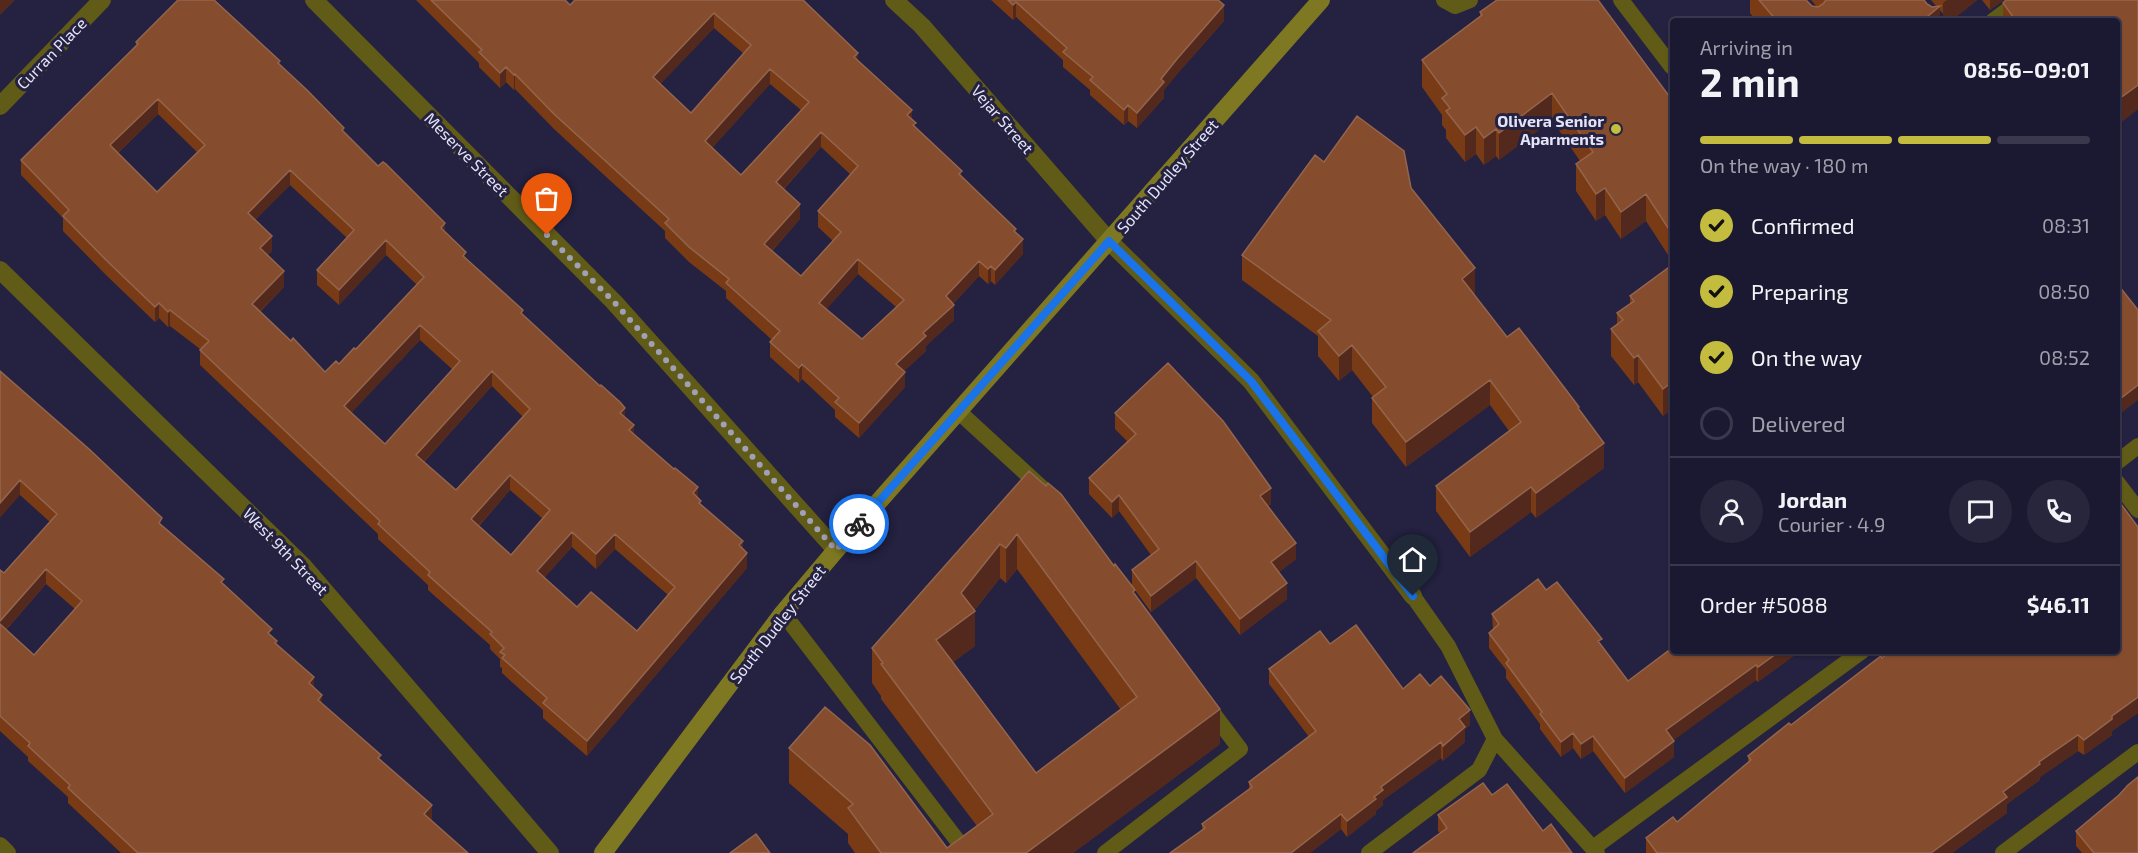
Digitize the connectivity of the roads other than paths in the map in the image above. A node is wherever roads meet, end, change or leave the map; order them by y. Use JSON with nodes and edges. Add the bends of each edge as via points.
{"nodes":[{"id":1,"x":102,"y":0,"type":"edge"},
{"id":2,"x":314,"y":0,"type":"edge"},
{"id":3,"x":894,"y":0,"type":"edge"},
{"id":4,"x":1321,"y":0,"type":"edge"},
{"id":5,"x":1444,"y":0,"type":"edge"},
{"id":6,"x":1470,"y":0,"type":"edge"},
{"id":7,"x":1621,"y":0,"type":"edge"},
{"id":8,"x":2021,"y":0,"type":"edge"},
{"id":9,"x":1997,"y":18,"type":"edge"},
{"id":10,"x":1670,"y":64,"type":"edge"},
{"id":11,"x":0,"y":106,"type":"edge"},
{"id":12,"x":1109,"y":241,"type":"junction"},
{"id":13,"x":0,"y":270,"type":"edge"},
{"id":14,"x":958,"y":411,"type":"junction"},
{"id":15,"x":2138,"y":446,"type":"edge"},
{"id":16,"x":2120,"y":460,"type":"edge"},
{"id":17,"x":2120,"y":486,"type":"edge"},
{"id":18,"x":1056,"y":501,"type":"edge"},
{"id":19,"x":2138,"y":510,"type":"edge"},
{"id":20,"x":836,"y":550,"type":"junction"},
{"id":21,"x":1413,"y":596,"type":"joint"},
{"id":22,"x":783,"y":613,"type":"junction"},
{"id":23,"x":1858,"y":654,"type":"edge"},
{"id":24,"x":1197,"y":692,"type":"edge"},
{"id":25,"x":1495,"y":739,"type":"junction"},
{"id":26,"x":2138,"y":752,"type":"edge"},
{"id":27,"x":0,"y":846,"type":"edge"},
{"id":28,"x":1595,"y":850,"type":"edge"},
{"id":29,"x":7,"y":853,"type":"edge"},
{"id":30,"x":549,"y":853,"type":"edge"},
{"id":31,"x":603,"y":853,"type":"edge"},
{"id":32,"x":967,"y":853,"type":"edge"},
{"id":33,"x":1106,"y":853,"type":"edge"},
{"id":34,"x":1369,"y":853,"type":"edge"},
{"id":35,"x":2003,"y":853,"type":"edge"}],
"edges":[{"from":1,"to":11,"type":"street","name":"Curran Place"},
{"from":2,"to":20,"type":"street","name":"Meserve Street","via":[[614,302]]},
{"from":3,"to":12,"type":"street","name":"Vejar Street"},
{"from":4,"to":12,"type":"street","name":"South Dudley Street"},
{"from":5,"to":6,"type":"lane","via":[[1455,6]]},
{"from":7,"to":10,"type":"lane"},
{"from":8,"to":9,"type":"lane"},
{"from":12,"to":14,"type":"street","name":"South Dudley Street"},
{"from":12,"to":21,"type":"street","name":"Vejar Street","via":[[1251,381]]},
{"from":13,"to":30,"type":"street","name":"West 9th Street","via":[[304,567]]},
{"from":14,"to":18,"type":"lane"},
{"from":14,"to":20,"type":"street","name":"South Dudley Street"},
{"from":15,"to":16,"type":"lane"},
{"from":17,"to":19,"type":"lane"},
{"from":20,"to":22,"type":"street","name":"South Dudley Street"},
{"from":21,"to":25,"type":"lane","via":[[1448,646]]},
{"from":22,"to":31,"type":"street","name":"South Dudley Street"},
{"from":22,"to":32,"type":"lane"},
{"from":23,"to":28,"type":"lane"},
{"from":24,"to":33,"type":"lane","via":[[1239,749]]},
{"from":25,"to":28,"type":"lane"},
{"from":25,"to":34,"type":"lane","via":[[1479,770]]},
{"from":26,"to":35,"type":"lane"},
{"from":27,"to":29,"type":"street"}]}
